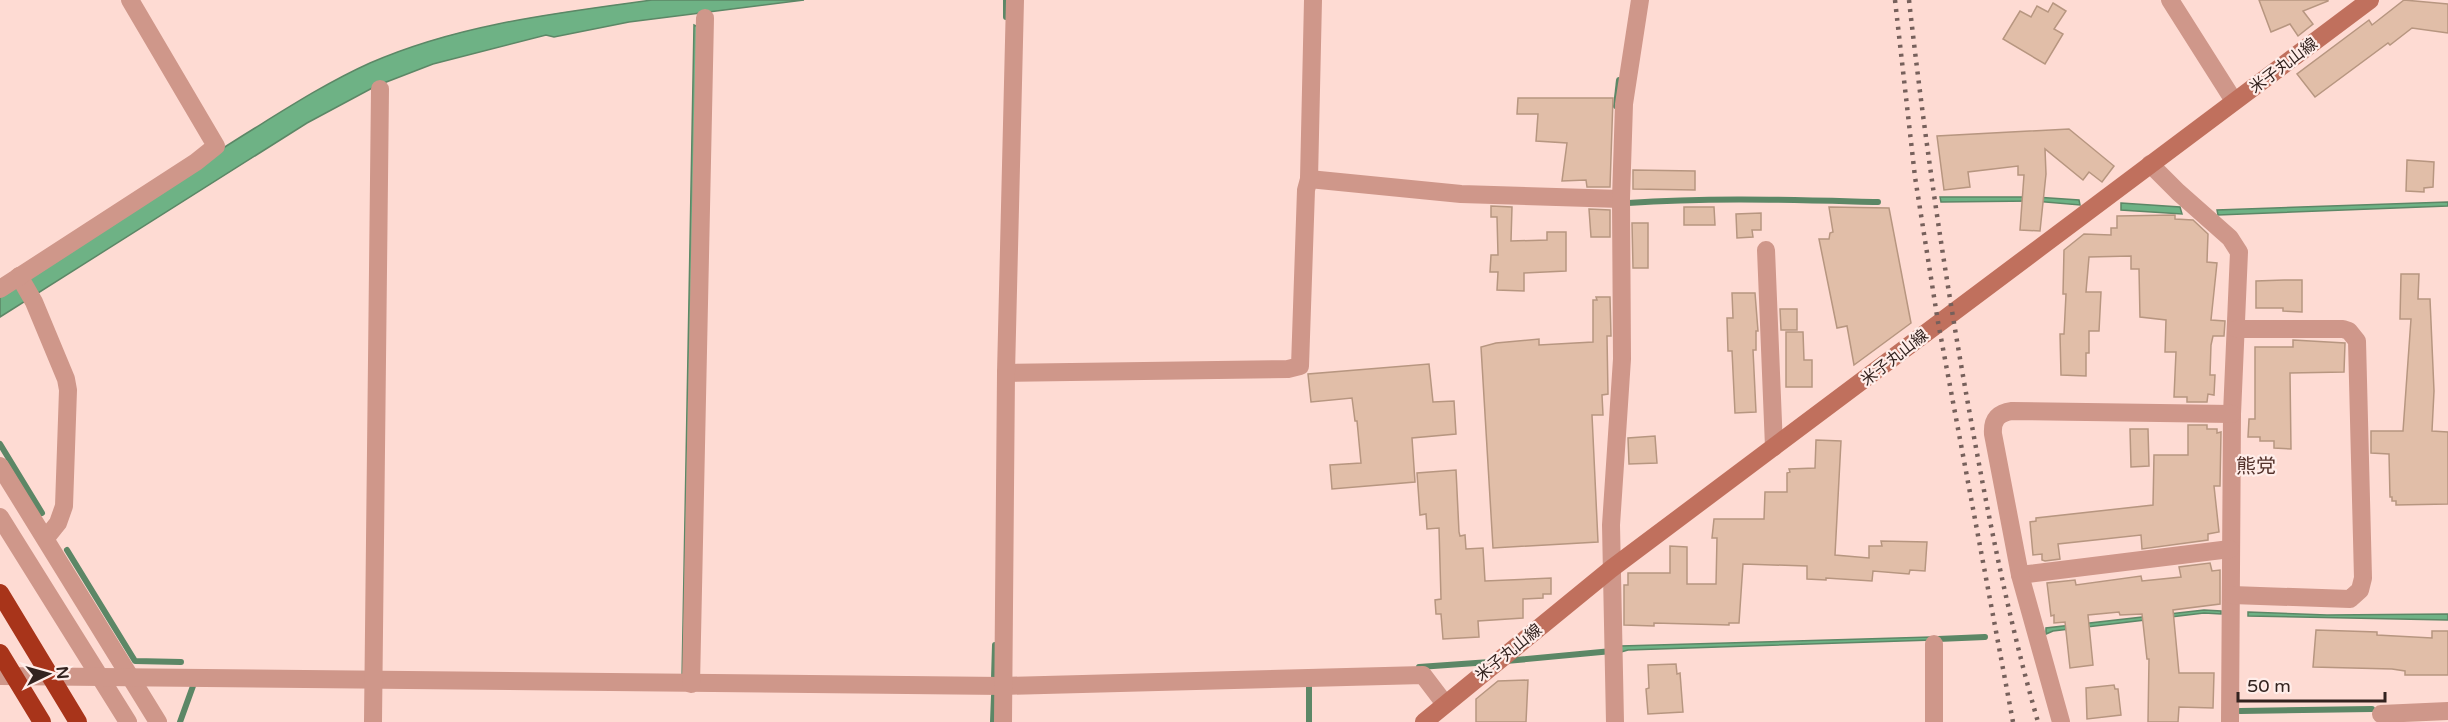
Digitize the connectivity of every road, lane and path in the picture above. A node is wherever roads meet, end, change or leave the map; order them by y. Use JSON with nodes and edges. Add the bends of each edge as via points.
{"nodes":[{"id":1,"x":130,"y":0,"type":"edge"},
{"id":2,"x":1015,"y":0,"type":"edge"},
{"id":3,"x":1313,"y":0,"type":"edge"},
{"id":4,"x":1640,"y":0,"type":"edge"},
{"id":5,"x":2170,"y":0,"type":"edge"},
{"id":6,"x":2370,"y":0,"type":"edge"},
{"id":7,"x":705,"y":18,"type":"dead end"},
{"id":8,"x":380,"y":89,"type":"dead end"},
{"id":9,"x":2234,"y":101,"type":"junction"},
{"id":10,"x":2150,"y":164,"type":"junction"},
{"id":11,"x":1309,"y":179,"type":"junction"},
{"id":12,"x":1621,"y":199,"type":"junction"},
{"id":13,"x":1766,"y":250,"type":"dead end"},
{"id":14,"x":20,"y":276,"type":"junction"},
{"id":15,"x":0,"y":289,"type":"edge"},
{"id":16,"x":2237,"y":329,"type":"junction"},
{"id":17,"x":1006,"y":373,"type":"junction"},
{"id":18,"x":2232,"y":414,"type":"junction"},
{"id":19,"x":1774,"y":447,"type":"junction"},
{"id":20,"x":0,"y":466,"type":"edge"},
{"id":21,"x":0,"y":517,"type":"edge"},
{"id":22,"x":46,"y":538,"type":"junction"},
{"id":23,"x":2230,"y":549,"type":"junction"},
{"id":24,"x":1611,"y":568,"type":"junction"},
{"id":25,"x":2020,"y":575,"type":"junction"},
{"id":26,"x":0,"y":593,"type":"edge"},
{"id":27,"x":2232,"y":595,"type":"junction"},
{"id":28,"x":1934,"y":644,"type":"dead end"},
{"id":29,"x":1,"y":662,"type":"edge"},
{"id":30,"x":100,"y":676,"type":"junction"},
{"id":31,"x":130,"y":676,"type":"junction"},
{"id":32,"x":373,"y":680,"type":"junction"},
{"id":33,"x":691,"y":684,"type":"junction"},
{"id":34,"x":1003,"y":686,"type":"junction"},
{"id":35,"x":1445,"y":704,"type":"junction"},
{"id":36,"x":2448,"y":711,"type":"edge"},
{"id":37,"x":2381,"y":714,"type":"dead end"},
{"id":38,"x":42,"y":722,"type":"edge"},
{"id":39,"x":78,"y":722,"type":"edge"},
{"id":40,"x":128,"y":722,"type":"edge"},
{"id":41,"x":158,"y":722,"type":"edge"},
{"id":42,"x":373,"y":722,"type":"edge"},
{"id":43,"x":1003,"y":722,"type":"edge"},
{"id":44,"x":1424,"y":722,"type":"edge"},
{"id":45,"x":1615,"y":722,"type":"edge"},
{"id":46,"x":1934,"y":722,"type":"edge"},
{"id":47,"x":2061,"y":722,"type":"edge"},
{"id":48,"x":2230,"y":722,"type":"edge"}],
"edges":[{"from":1,"to":14,"type":"street","via":[[216,146]]},
{"from":2,"to":17,"type":"street"},
{"from":3,"to":11,"type":"street"},
{"from":4,"to":12,"type":"street","via":[[1624,104]]},
{"from":5,"to":9,"type":"street"},
{"from":6,"to":9,"type":"main road","name":"米子丸山線"},
{"from":7,"to":33,"type":"street"},
{"from":8,"to":32,"type":"street"},
{"from":9,"to":10,"type":"main road","name":"米子丸山線"},
{"from":10,"to":16,"type":"street","via":[[2236,246]]},
{"from":10,"to":19,"type":"main road","name":"米子丸山線"},
{"from":11,"to":12,"type":"street","via":[[1470,194]]},
{"from":11,"to":17,"type":"street","via":[[1300,366]]},
{"from":12,"to":24,"type":"street","via":[[1622,359]]},
{"from":13,"to":19,"type":"street"},
{"from":14,"to":15,"type":"street"},
{"from":14,"to":22,"type":"street","via":[[68,390],[63,506],[58,522]]},
{"from":16,"to":18,"type":"street"},
{"from":16,"to":27,"type":"street","via":[[2343,329],[2357,341],[2363,578],[2360,590],[2350,599]]},
{"from":17,"to":34,"type":"street"},
{"from":18,"to":23,"type":"street"},
{"from":18,"to":25,"type":"street","via":[[2000,414],[1992,425],[1993,434]]},
{"from":19,"to":24,"type":"main road","name":"米子丸山線"},
{"from":20,"to":22,"type":"street"},
{"from":21,"to":30,"type":"street"},
{"from":22,"to":31,"type":"street"},
{"from":23,"to":25,"type":"street"},
{"from":23,"to":27,"type":"street"},
{"from":24,"to":35,"type":"main road","name":"米子丸山線"},
{"from":24,"to":45,"type":"street"},
{"from":25,"to":47,"type":"street"},
{"from":26,"to":39,"type":"highway"},
{"from":27,"to":48,"type":"street"},
{"from":28,"to":46,"type":"street"},
{"from":29,"to":30,"type":"street"},
{"from":29,"to":38,"type":"highway"},
{"from":30,"to":31,"type":"street"},
{"from":30,"to":40,"type":"street"},
{"from":31,"to":32,"type":"street"},
{"from":31,"to":41,"type":"street"},
{"from":32,"to":33,"type":"street"},
{"from":32,"to":42,"type":"street"},
{"from":33,"to":34,"type":"street"},
{"from":34,"to":35,"type":"street","via":[[1423,675]]},
{"from":34,"to":43,"type":"street"},
{"from":35,"to":44,"type":"main road","name":"米子丸山線"},
{"from":36,"to":37,"type":"street"}]}
